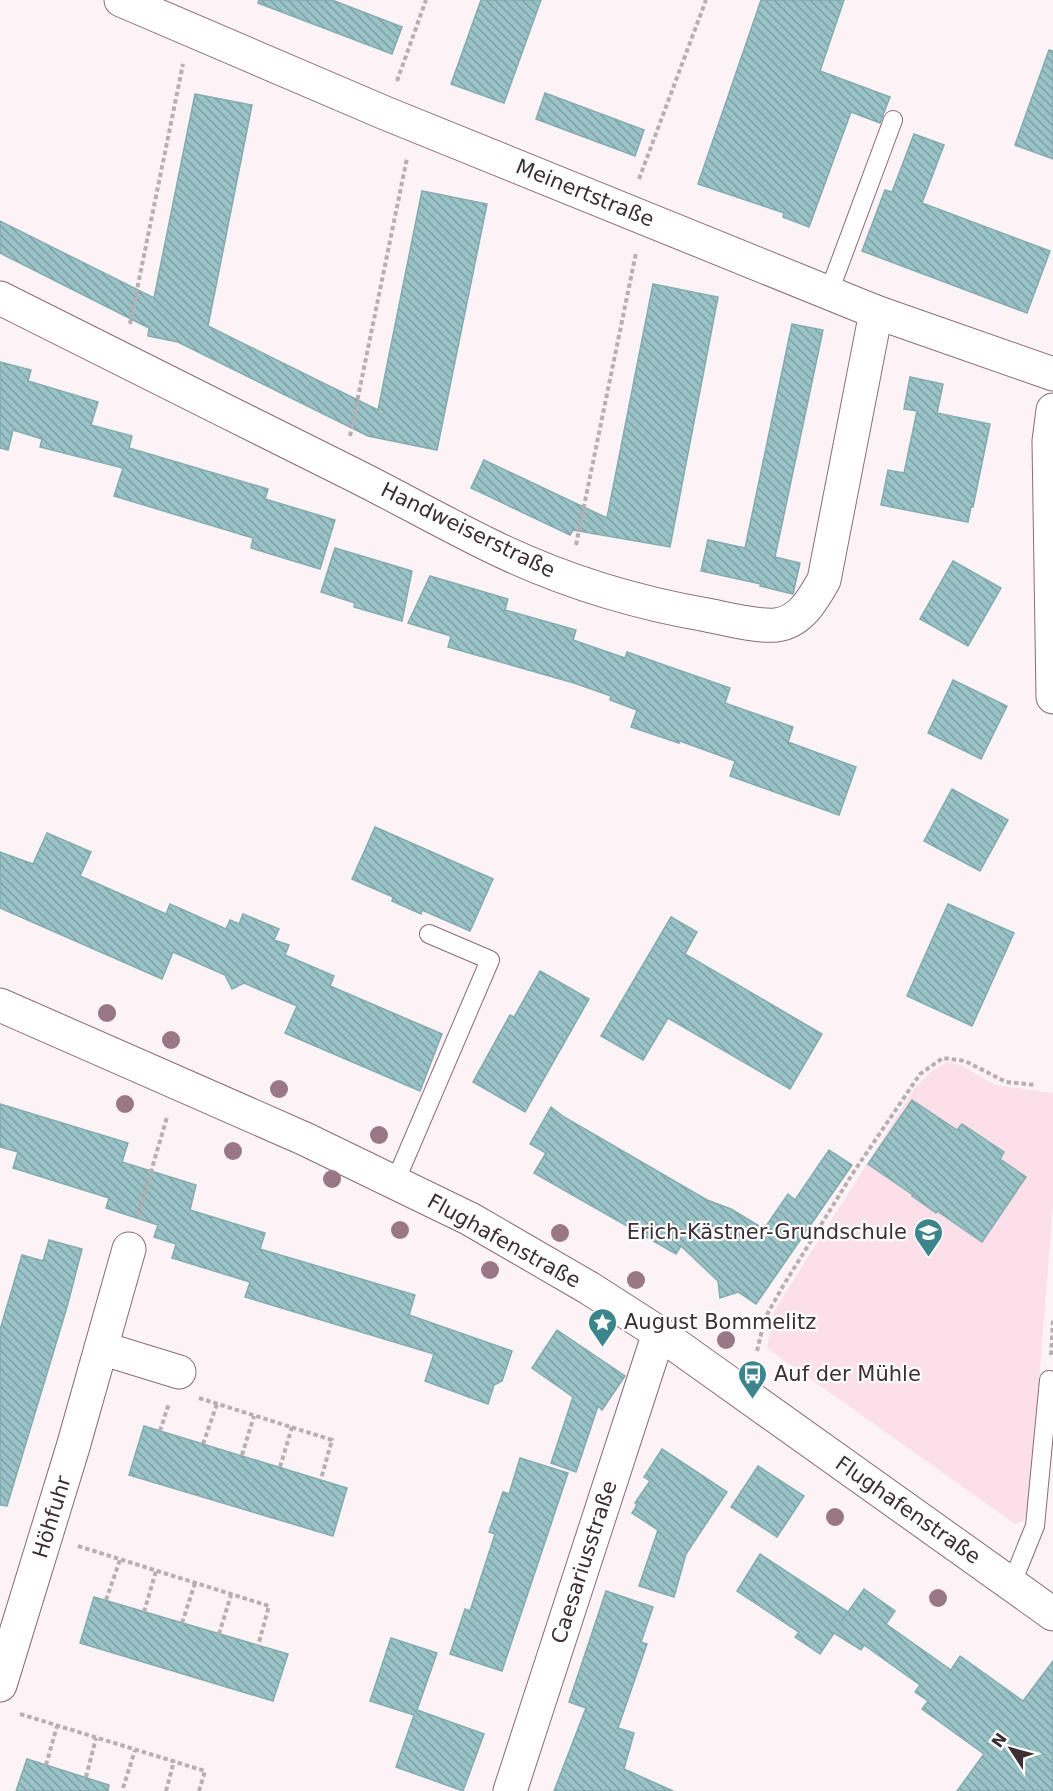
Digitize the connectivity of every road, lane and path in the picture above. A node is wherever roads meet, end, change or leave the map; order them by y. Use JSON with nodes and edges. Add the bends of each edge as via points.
{"nodes":[{"id":1,"x":122,"y":0,"type":"edge"},
{"id":2,"x":426,"y":0,"type":"edge"},
{"id":3,"x":706,"y":0,"type":"edge"},
{"id":4,"x":184,"y":60,"type":"dead end"},
{"id":5,"x":396,"y":82,"type":"dead end"},
{"id":6,"x":892,"y":120,"type":"dead end"},
{"id":7,"x":407,"y":156,"type":"dead end"},
{"id":8,"x":639,"y":181,"type":"dead end"},
{"id":9,"x":636,"y":251,"type":"dead end"},
{"id":10,"x":829,"y":292,"type":"junction"},
{"id":11,"x":0,"y":298,"type":"edge"},
{"id":12,"x":876,"y":312,"type":"junction"},
{"id":13,"x":122,"y":360,"type":"junction"},
{"id":14,"x":1053,"y":374,"type":"edge"},
{"id":15,"x":1053,"y":410,"type":"edge"},
{"id":16,"x":343,"y":469,"type":"junction"},
{"id":17,"x":569,"y":578,"type":"junction"},
{"id":18,"x":1053,"y":697,"type":"edge"},
{"id":19,"x":429,"y":934,"type":"dead end"},
{"id":20,"x":0,"y":1005,"type":"edge"},
{"id":21,"x":177,"y":1082,"type":"junction"},
{"id":22,"x":1035,"y":1085,"type":"dead end"},
{"id":23,"x":395,"y":1182,"type":"junction"},
{"id":24,"x":129,"y":1249,"type":"joint"},
{"id":25,"x":1053,"y":1320,"type":"edge"},
{"id":26,"x":659,"y":1333,"type":"junction"},
{"id":27,"x":101,"y":1348,"type":"junction"},
{"id":28,"x":757,"y":1351,"type":"dead end"},
{"id":29,"x":1049,"y":1380,"type":"joint"},
{"id":30,"x":187,"y":1384,"type":"joint"},
{"id":31,"x":217,"y":1404,"type":"junction"},
{"id":32,"x":254,"y":1416,"type":"junction"},
{"id":33,"x":292,"y":1427,"type":"junction"},
{"id":34,"x":203,"y":1444,"type":"dead end"},
{"id":35,"x":242,"y":1455,"type":"dead end"},
{"id":36,"x":280,"y":1467,"type":"dead end"},
{"id":37,"x":321,"y":1479,"type":"dead end"},
{"id":38,"x":46,"y":1536,"type":"junction"},
{"id":39,"x":120,"y":1560,"type":"junction"},
{"id":40,"x":156,"y":1571,"type":"junction"},
{"id":41,"x":195,"y":1583,"type":"junction"},
{"id":42,"x":1012,"y":1583,"type":"junction"},
{"id":43,"x":231,"y":1594,"type":"junction"},
{"id":44,"x":106,"y":1600,"type":"dead end"},
{"id":45,"x":144,"y":1612,"type":"dead end"},
{"id":46,"x":1053,"y":1614,"type":"edge"},
{"id":47,"x":182,"y":1623,"type":"dead end"},
{"id":48,"x":8,"y":1632,"type":"edge"},
{"id":49,"x":219,"y":1634,"type":"dead end"},
{"id":50,"x":258,"y":1646,"type":"dead end"},
{"id":51,"x":6,"y":1698,"type":"edge"},
{"id":52,"x":57,"y":1726,"type":"junction"},
{"id":53,"x":96,"y":1738,"type":"junction"},
{"id":54,"x":135,"y":1749,"type":"junction"},
{"id":55,"x":174,"y":1761,"type":"junction"},
{"id":56,"x":46,"y":1765,"type":"dead end"},
{"id":57,"x":86,"y":1777,"type":"dead end"},
{"id":58,"x":123,"y":1788,"type":"dead end"},
{"id":59,"x":166,"y":1791,"type":"edge"},
{"id":60,"x":199,"y":1791,"type":"edge"},
{"id":61,"x":510,"y":1791,"type":"edge"}],
"edges":[{"from":1,"to":10,"type":"street","name":"Meinertstraße","via":[[386,113]]},
{"from":2,"to":5,"type":"path"},
{"from":3,"to":8,"type":"path"},
{"from":4,"to":13,"type":"path"},
{"from":6,"to":10,"type":"lane"},
{"from":7,"to":16,"type":"path"},
{"from":9,"to":17,"type":"path"},
{"from":10,"to":12,"type":"street","name":"Meinertstraße"},
{"from":11,"to":13,"type":"street","name":"Handweiserstraße"},
{"from":12,"to":14,"type":"street","name":"Meinertstraße"},
{"from":12,"to":17,"type":"street","name":"Handweiserstraße","via":[[824,580],[811,603],[795,618],[776,625],[750,623],[628,598]]},
{"from":13,"to":16,"type":"street","name":"Handweiserstraße"},
{"from":15,"to":18,"type":"street","via":[[1049,441]]},
{"from":16,"to":17,"type":"street","name":"Handweiserstraße","via":[[490,545]]},
{"from":19,"to":23,"type":"lane","via":[[490,960]]},
{"from":20,"to":21,"type":"street","name":"Flughafenstraße"},
{"from":21,"to":23,"type":"street","name":"Flughafenstraße"},
{"from":21,"to":24,"type":"path"},
{"from":22,"to":28,"type":"path","via":[[1006,1082],[964,1061],[943,1058],[920,1074],[783,1286],[765,1318]]},
{"from":23,"to":26,"type":"street","name":"Flughafenstraße","via":[[470,1219]]},
{"from":24,"to":27,"type":"street","name":"Höhfuhr"},
{"from":25,"to":29,"type":"path"},
{"from":26,"to":42,"type":"street","name":"Flughafenstraße"},
{"from":26,"to":61,"type":"street","name":"Caesariusstraße"},
{"from":27,"to":30,"type":"street"},
{"from":27,"to":38,"type":"street","name":"Höhfuhr"},
{"from":29,"to":42,"type":"lane","via":[[1035,1526]]},
{"from":30,"to":31,"type":"path"},
{"from":31,"to":32,"type":"path"},
{"from":31,"to":34,"type":"path"},
{"from":32,"to":33,"type":"path"},
{"from":32,"to":35,"type":"path"},
{"from":33,"to":36,"type":"path"},
{"from":33,"to":37,"type":"path","via":[[332,1440]]},
{"from":38,"to":39,"type":"path"},
{"from":38,"to":48,"type":"street","name":"Höhfuhr"},
{"from":39,"to":40,"type":"path"},
{"from":39,"to":44,"type":"path"},
{"from":40,"to":41,"type":"path"},
{"from":40,"to":45,"type":"path"},
{"from":41,"to":43,"type":"path"},
{"from":41,"to":47,"type":"path"},
{"from":42,"to":46,"type":"street","name":"Flughafenstraße"},
{"from":43,"to":49,"type":"path"},
{"from":43,"to":50,"type":"path","via":[[269,1606]]},
{"from":48,"to":51,"type":"street","name":"Höhfuhr"},
{"from":51,"to":52,"type":"path"},
{"from":52,"to":53,"type":"path"},
{"from":52,"to":56,"type":"path"},
{"from":53,"to":54,"type":"path"},
{"from":53,"to":57,"type":"path"},
{"from":54,"to":55,"type":"path"},
{"from":54,"to":58,"type":"path"},
{"from":55,"to":59,"type":"path"},
{"from":55,"to":60,"type":"path","via":[[205,1771]]}]}
